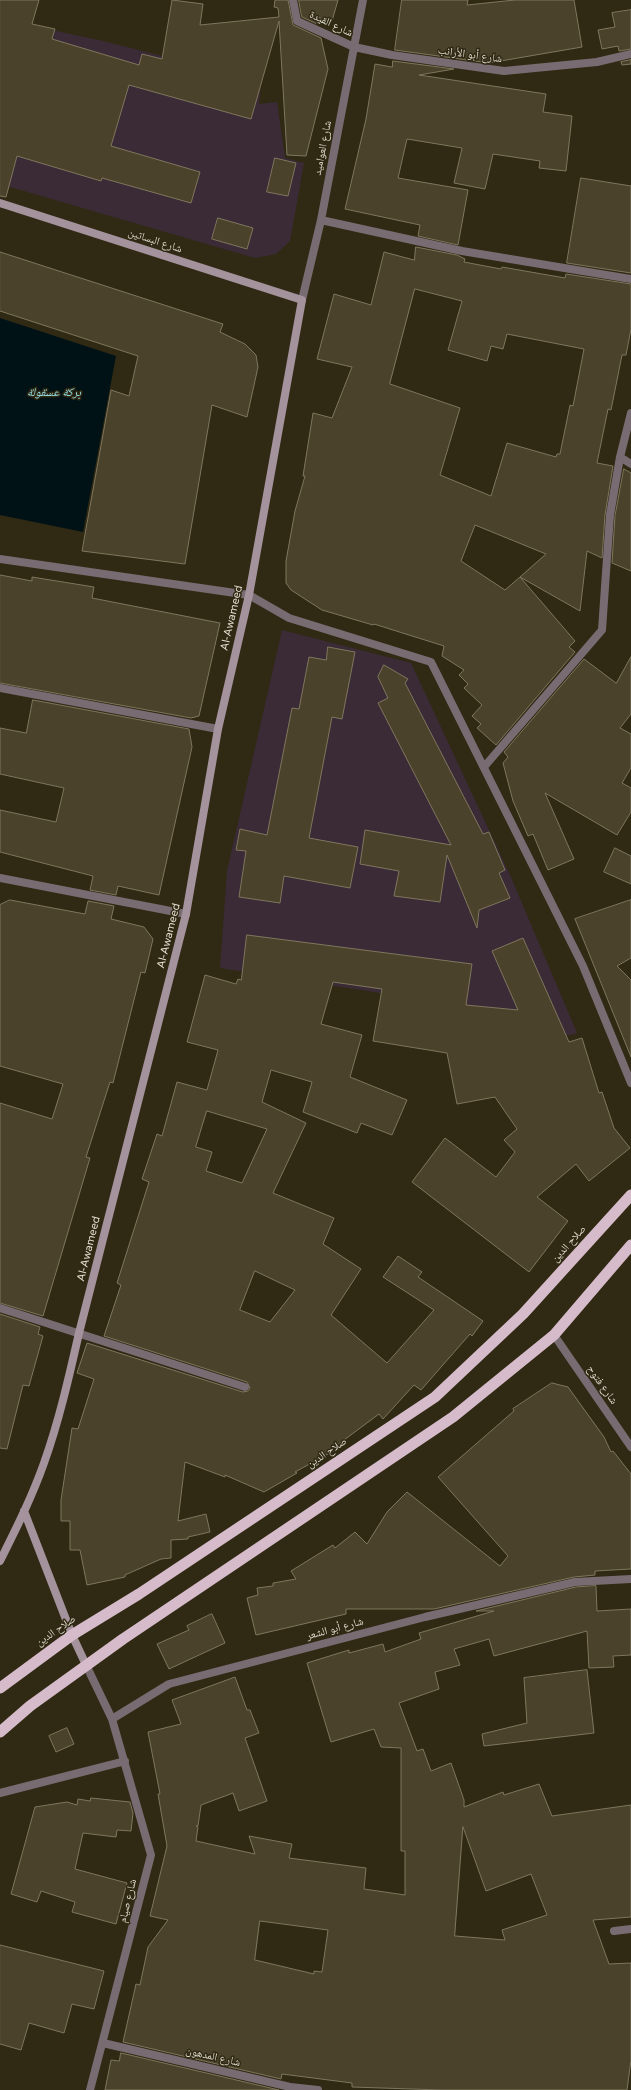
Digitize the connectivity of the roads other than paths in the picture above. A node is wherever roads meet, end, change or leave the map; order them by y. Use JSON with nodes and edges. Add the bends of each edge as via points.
{"nodes":[{"id":1,"x":293,"y":0,"type":"edge"},
{"id":2,"x":363,"y":0,"type":"edge"},
{"id":3,"x":354,"y":47,"type":"junction"},
{"id":4,"x":631,"y":54,"type":"edge"},
{"id":5,"x":0,"y":203,"type":"edge"},
{"id":6,"x":321,"y":220,"type":"junction"},
{"id":7,"x":631,"y":279,"type":"edge"},
{"id":8,"x":302,"y":300,"type":"junction"},
{"id":9,"x":631,"y":413,"type":"edge"},
{"id":10,"x":620,"y":457,"type":"junction"},
{"id":11,"x":631,"y":464,"type":"edge"},
{"id":12,"x":0,"y":559,"type":"edge"},
{"id":13,"x":249,"y":595,"type":"junction"},
{"id":14,"x":0,"y":688,"type":"edge"},
{"id":15,"x":218,"y":729,"type":"junction"},
{"id":16,"x":484,"y":767,"type":"junction"},
{"id":17,"x":0,"y":878,"type":"edge"},
{"id":18,"x":186,"y":914,"type":"junction"},
{"id":19,"x":631,"y":1083,"type":"edge"},
{"id":20,"x":631,"y":1195,"type":"edge"},
{"id":21,"x":631,"y":1245,"type":"edge"},
{"id":22,"x":0,"y":1308,"type":"edge"},
{"id":23,"x":79,"y":1333,"type":"junction"},
{"id":24,"x":554,"y":1335,"type":"junction"},
{"id":25,"x":245,"y":1387,"type":"dead end"},
{"id":26,"x":631,"y":1447,"type":"edge"},
{"id":27,"x":24,"y":1511,"type":"junction"},
{"id":28,"x":0,"y":1562,"type":"edge"},
{"id":29,"x":631,"y":1579,"type":"edge"},
{"id":30,"x":72,"y":1635,"type":"junction"},
{"id":31,"x":87,"y":1667,"type":"junction"},
{"id":32,"x":0,"y":1688,"type":"edge"},
{"id":33,"x":112,"y":1719,"type":"junction"},
{"id":34,"x":0,"y":1732,"type":"edge"},
{"id":35,"x":125,"y":1762,"type":"junction"},
{"id":36,"x":0,"y":1793,"type":"edge"},
{"id":37,"x":631,"y":1929,"type":"edge"},
{"id":38,"x":614,"y":1931,"type":"dead end"},
{"id":39,"x":103,"y":2043,"type":"junction"},
{"id":40,"x":289,"y":2088,"type":"edge"},
{"id":41,"x":90,"y":2090,"type":"edge"},
{"id":42,"x":318,"y":2090,"type":"edge"}],
"edges":[{"from":1,"to":3,"type":"street","name":"شارع القيدة","via":[[297,21]]},
{"from":2,"to":3,"type":"street","name":"شارع العواميد"},
{"from":3,"to":4,"type":"street","name":"شارع أبو الأرانب","via":[[504,71],[597,62]]},
{"from":3,"to":6,"type":"street","name":"شارع العواميد"},
{"from":5,"to":8,"type":"main road","name":"شارع البساتين"},
{"from":6,"to":7,"type":"street","via":[[462,251]]},
{"from":6,"to":8,"type":"street","name":"شارع العواميد"},
{"from":8,"to":13,"type":"main road","name":"Al-Awameed"},
{"from":9,"to":10,"type":"street"},
{"from":10,"to":11,"type":"street"},
{"from":10,"to":16,"type":"street","via":[[610,515],[602,630]]},
{"from":12,"to":13,"type":"street"},
{"from":13,"to":15,"type":"main road","name":"Al-Awameed"},
{"from":13,"to":16,"type":"street","via":[[289,618],[431,662]]},
{"from":14,"to":15,"type":"street"},
{"from":15,"to":18,"type":"main road","name":"Al-Awameed"},
{"from":16,"to":19,"type":"street","via":[[583,966]]},
{"from":17,"to":18,"type":"street"},
{"from":18,"to":23,"type":"main road","name":"Al-Awameed"},
{"from":20,"to":30,"type":"highway","name":"صلاح الدين","via":[[523,1314],[435,1397],[139,1594]]},
{"from":21,"to":24,"type":"highway"},
{"from":22,"to":23,"type":"street"},
{"from":23,"to":25,"type":"street"},
{"from":23,"to":27,"type":"main road","name":"Al-Awameed","via":[[66,1390],[44,1463]]},
{"from":24,"to":26,"type":"street","name":"شارع فتوح"},
{"from":24,"to":31,"type":"highway","via":[[453,1417],[130,1634]]},
{"from":27,"to":28,"type":"main road","name":"Al-Awameed"},
{"from":27,"to":30,"type":"main road"},
{"from":29,"to":33,"type":"street","name":"شارع أبو الشعر","via":[[576,1582],[425,1617],[168,1684]]},
{"from":30,"to":31,"type":"main road"},
{"from":30,"to":32,"type":"highway","name":"صلاح الدين"},
{"from":31,"to":33,"type":"street"},
{"from":31,"to":34,"type":"highway","via":[[30,1706]]},
{"from":33,"to":35,"type":"street","name":"شارع صيام"},
{"from":35,"to":36,"type":"street"},
{"from":35,"to":39,"type":"street","name":"شارع صيام","via":[[151,1855]]},
{"from":37,"to":38,"type":"street"},
{"from":39,"to":40,"type":"street","name":"شارع المدهون"},
{"from":39,"to":41,"type":"street","name":"شارع صيام"},
{"from":40,"to":42,"type":"street","name":"شارع المدهون"}]}
